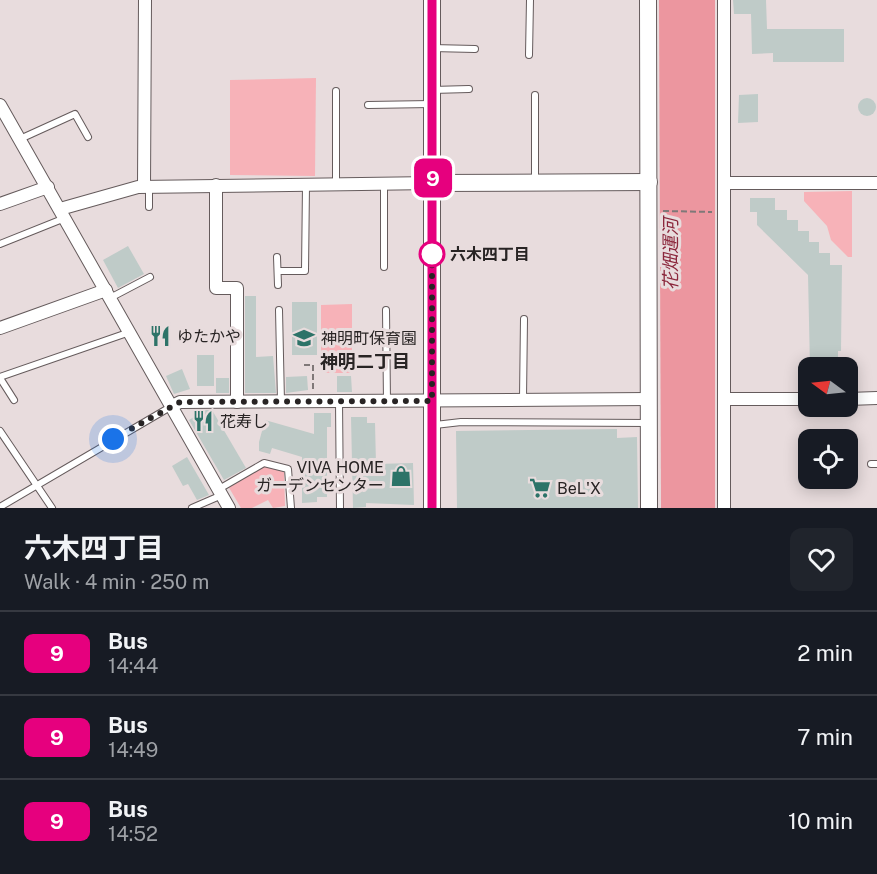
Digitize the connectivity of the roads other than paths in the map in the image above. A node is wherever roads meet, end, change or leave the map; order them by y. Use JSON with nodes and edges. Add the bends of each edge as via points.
{"nodes":[{"id":1,"x":145,"y":0,"type":"edge"},
{"id":2,"x":432,"y":0,"type":"edge"},
{"id":3,"x":530,"y":0,"type":"edge"},
{"id":4,"x":648,"y":0,"type":"edge"},
{"id":5,"x":724,"y":0,"type":"edge"},
{"id":6,"x":431,"y":48,"type":"junction"},
{"id":7,"x":475,"y":49,"type":"dead end"},
{"id":8,"x":529,"y":55,"type":"dead end"},
{"id":9,"x":469,"y":89,"type":"dead end"},
{"id":10,"x":336,"y":91,"type":"dead end"},
{"id":11,"x":535,"y":95,"type":"dead end"},
{"id":12,"x":432,"y":97,"type":"junction"},
{"id":13,"x":368,"y":105,"type":"dead end"},
{"id":14,"x":0,"y":106,"type":"edge"},
{"id":15,"x":88,"y":137,"type":"dead end"},
{"id":16,"x":20,"y":139,"type":"junction"},
{"id":17,"x":535,"y":182,"type":"junction"},
{"id":18,"x":649,"y":182,"type":"junction"},
{"id":19,"x":433,"y":183,"type":"junction"},
{"id":20,"x":724,"y":183,"type":"junction"},
{"id":21,"x":877,"y":183,"type":"edge"},
{"id":22,"x":216,"y":185,"type":"junction"},
{"id":23,"x":306,"y":185,"type":"junction"},
{"id":24,"x":336,"y":185,"type":"junction"},
{"id":25,"x":384,"y":185,"type":"junction"},
{"id":26,"x":147,"y":186,"type":"junction"},
{"id":27,"x":48,"y":187,"type":"junction"},
{"id":28,"x":0,"y":204,"type":"edge"},
{"id":29,"x":149,"y":207,"type":"dead end"},
{"id":30,"x":63,"y":213,"type":"junction"},
{"id":31,"x":0,"y":244,"type":"edge"},
{"id":32,"x":278,"y":257,"type":"dead end"},
{"id":33,"x":384,"y":267,"type":"dead end"},
{"id":34,"x":278,"y":271,"type":"junction"},
{"id":35,"x":150,"y":277,"type":"dead end"},
{"id":36,"x":278,"y":285,"type":"dead end"},
{"id":37,"x":108,"y":294,"type":"junction"},
{"id":38,"x":279,"y":310,"type":"dead end"},
{"id":39,"x":386,"y":310,"type":"dead end"},
{"id":40,"x":524,"y":319,"type":"dead end"},
{"id":41,"x":0,"y":328,"type":"edge"},
{"id":42,"x":130,"y":332,"type":"junction"},
{"id":43,"x":0,"y":378,"type":"edge"},
{"id":44,"x":523,"y":398,"type":"junction"},
{"id":45,"x":877,"y":398,"type":"edge"},
{"id":46,"x":650,"y":399,"type":"junction"},
{"id":47,"x":724,"y":399,"type":"junction"},
{"id":48,"x":798,"y":399,"type":"edge"},
{"id":49,"x":858,"y":399,"type":"edge"},
{"id":50,"x":14,"y":400,"type":"dead end"},
{"id":51,"x":339,"y":401,"type":"junction"},
{"id":52,"x":432,"y":401,"type":"junction"},
{"id":53,"x":237,"y":402,"type":"junction"},
{"id":54,"x":281,"y":402,"type":"junction"},
{"id":55,"x":387,"y":402,"type":"junction"},
{"id":56,"x":172,"y":406,"type":"junction"},
{"id":57,"x":650,"y":423,"type":"junction"},
{"id":58,"x":432,"y":425,"type":"junction"},
{"id":59,"x":0,"y":431,"type":"edge"},
{"id":60,"x":37,"y":484,"type":"junction"},
{"id":61,"x":220,"y":492,"type":"junction"},
{"id":62,"x":0,"y":507,"type":"edge"},
{"id":63,"x":52,"y":508,"type":"edge"},
{"id":64,"x":192,"y":508,"type":"edge"},
{"id":65,"x":229,"y":508,"type":"edge"},
{"id":66,"x":291,"y":508,"type":"edge"},
{"id":67,"x":340,"y":508,"type":"edge"},
{"id":68,"x":432,"y":508,"type":"edge"},
{"id":69,"x":649,"y":508,"type":"edge"},
{"id":70,"x":724,"y":508,"type":"edge"}],
"edges":[{"from":1,"to":26,"type":"street"},
{"from":2,"to":6,"type":"street"},
{"from":3,"to":8,"type":"lane"},
{"from":4,"to":18,"type":"street"},
{"from":5,"to":20,"type":"street"},
{"from":6,"to":7,"type":"lane"},
{"from":6,"to":12,"type":"street"},
{"from":9,"to":12,"type":"lane"},
{"from":10,"to":24,"type":"lane"},
{"from":11,"to":17,"type":"lane"},
{"from":12,"to":13,"type":"lane"},
{"from":12,"to":19,"type":"street"},
{"from":14,"to":16,"type":"street"},
{"from":15,"to":16,"type":"lane","via":[[75,114]]},
{"from":16,"to":27,"type":"street"},
{"from":17,"to":18,"type":"street"},
{"from":17,"to":19,"type":"street"},
{"from":18,"to":46,"type":"street"},
{"from":19,"to":25,"type":"street"},
{"from":19,"to":52,"type":"street"},
{"from":20,"to":21,"type":"street"},
{"from":20,"to":47,"type":"street"},
{"from":22,"to":23,"type":"street"},
{"from":22,"to":26,"type":"street"},
{"from":22,"to":53,"type":"street","via":[[216,288],[237,288]]},
{"from":23,"to":24,"type":"street"},
{"from":23,"to":34,"type":"lane","via":[[305,271]]},
{"from":24,"to":25,"type":"street"},
{"from":25,"to":33,"type":"lane"},
{"from":26,"to":29,"type":"lane"},
{"from":26,"to":30,"type":"street"},
{"from":27,"to":28,"type":"street"},
{"from":27,"to":30,"type":"street"},
{"from":30,"to":31,"type":"lane"},
{"from":30,"to":37,"type":"street"},
{"from":32,"to":34,"type":"lane"},
{"from":34,"to":36,"type":"lane"},
{"from":35,"to":37,"type":"lane"},
{"from":37,"to":41,"type":"street"},
{"from":37,"to":42,"type":"street"},
{"from":38,"to":54,"type":"lane"},
{"from":39,"to":55,"type":"lane"},
{"from":40,"to":44,"type":"lane"},
{"from":42,"to":43,"type":"lane"},
{"from":42,"to":56,"type":"street"},
{"from":43,"to":50,"type":"lane"},
{"from":44,"to":46,"type":"street"},
{"from":44,"to":52,"type":"street"},
{"from":45,"to":49,"type":"street"},
{"from":46,"to":57,"type":"street"},
{"from":47,"to":48,"type":"street"},
{"from":47,"to":70,"type":"street"},
{"from":51,"to":54,"type":"street"},
{"from":51,"to":55,"type":"street"},
{"from":51,"to":67,"type":"lane"},
{"from":52,"to":55,"type":"street"},
{"from":52,"to":58,"type":"street"},
{"from":53,"to":54,"type":"street"},
{"from":53,"to":56,"type":"street","via":[[180,402]]},
{"from":56,"to":60,"type":"lane"},
{"from":56,"to":61,"type":"street"},
{"from":57,"to":58,"type":"lane"},
{"from":57,"to":69,"type":"street"},
{"from":58,"to":68,"type":"street"},
{"from":59,"to":60,"type":"lane"},
{"from":60,"to":62,"type":"lane"},
{"from":60,"to":63,"type":"lane"},
{"from":61,"to":64,"type":"lane"},
{"from":61,"to":65,"type":"street"},
{"from":61,"to":66,"type":"lane","via":[[264,463],[288,469]]}]}
